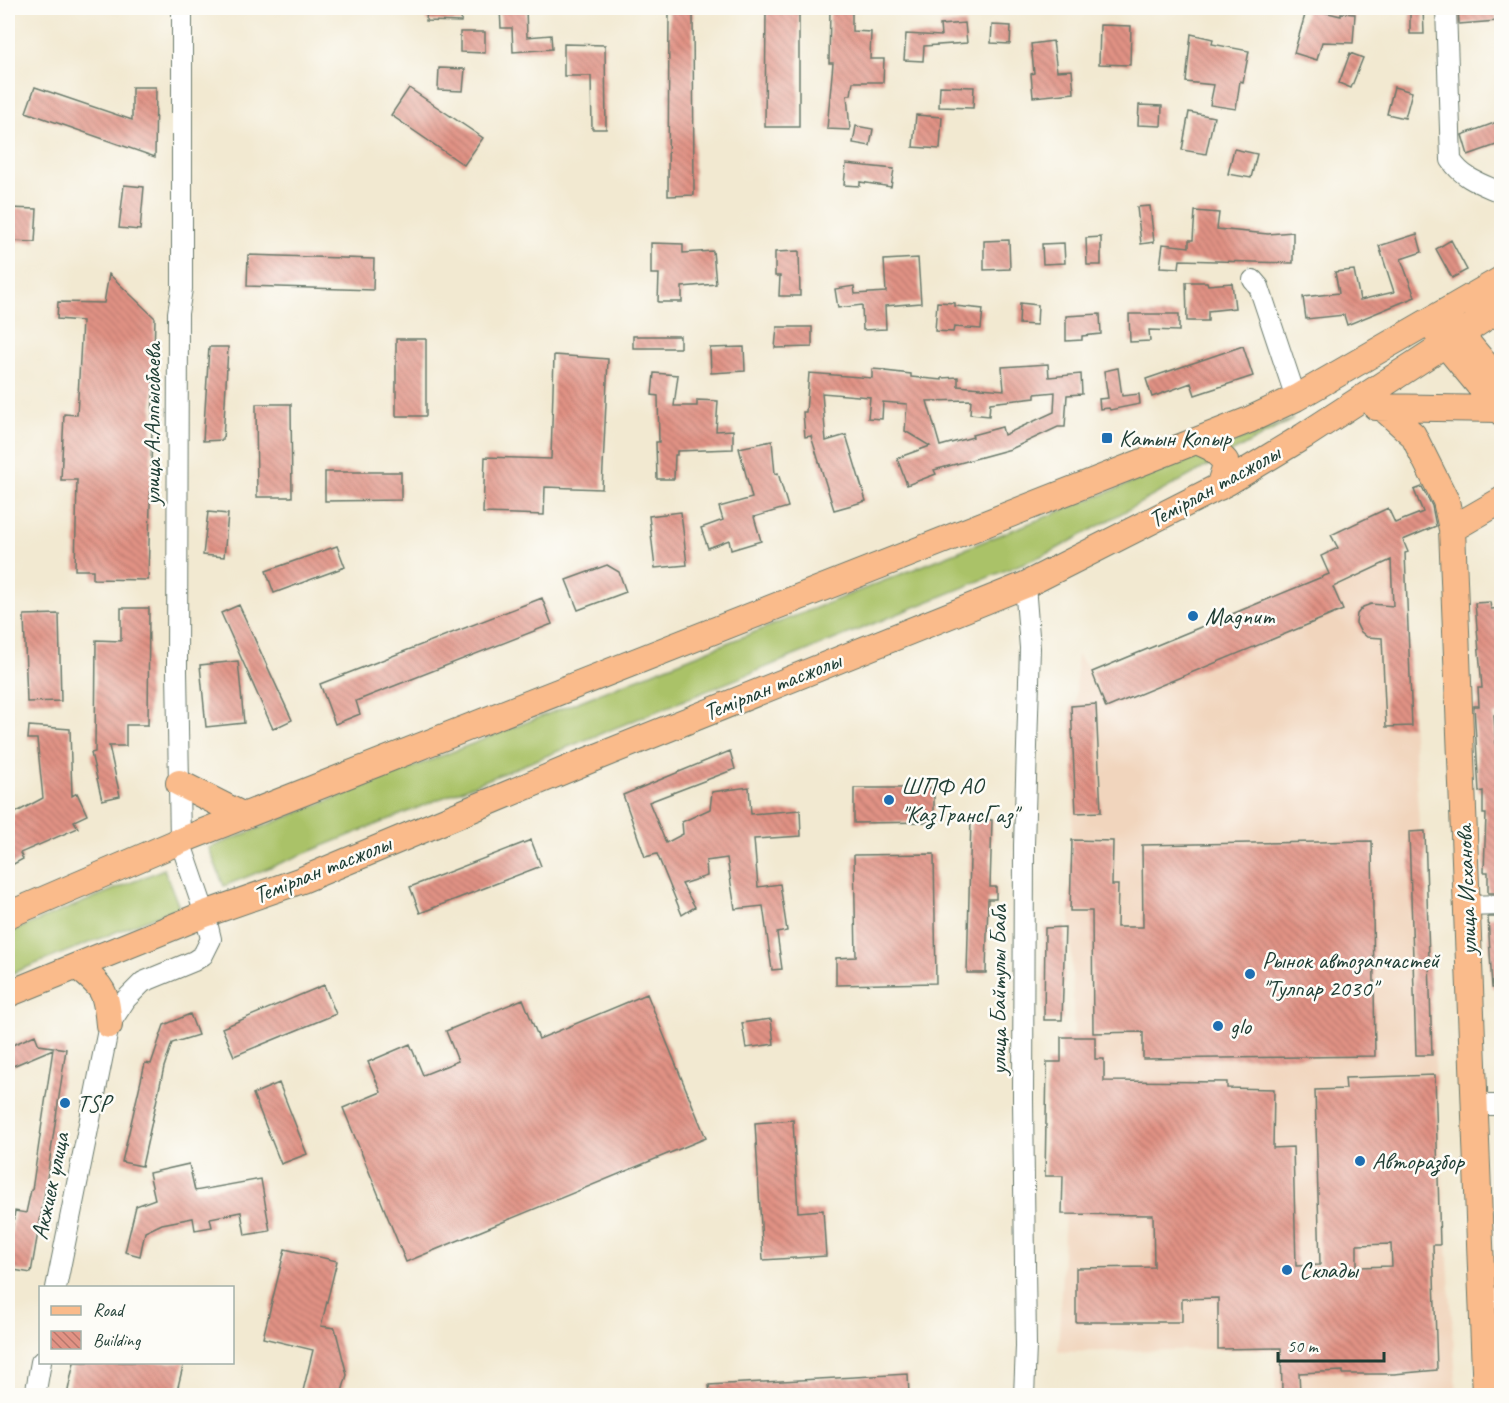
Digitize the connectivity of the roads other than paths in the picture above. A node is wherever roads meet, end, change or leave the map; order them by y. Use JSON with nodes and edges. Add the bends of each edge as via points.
{"nodes":[{"id":1,"x":182,"y":8,"type":"edge"},
{"id":2,"x":1446,"y":8,"type":"edge"},
{"id":3,"x":1502,"y":193,"type":"edge"},
{"id":4,"x":1502,"y":279,"type":"edge"},
{"id":5,"x":1253,"y":280,"type":"dead end"},
{"id":6,"x":1502,"y":307,"type":"edge"},
{"id":7,"x":1438,"y":317,"type":"junction"},
{"id":8,"x":1452,"y":339,"type":"junction"},
{"id":9,"x":1296,"y":398,"type":"junction"},
{"id":10,"x":1500,"y":402,"type":"edge"},
{"id":11,"x":1352,"y":404,"type":"junction"},
{"id":12,"x":1382,"y":407,"type":"junction"},
{"id":13,"x":1197,"y":441,"type":"junction"},
{"id":14,"x":1219,"y":487,"type":"junction"},
{"id":15,"x":1502,"y":500,"type":"edge"},
{"id":16,"x":1452,"y":529,"type":"junction"},
{"id":17,"x":1024,"y":585,"type":"junction"},
{"id":18,"x":179,"y":783,"type":"junction"},
{"id":19,"x":244,"y":816,"type":"junction"},
{"id":20,"x":180,"y":841,"type":"junction"},
{"id":21,"x":1502,"y":905,"type":"edge"},
{"id":22,"x":1466,"y":906,"type":"junction"},
{"id":23,"x":205,"y":914,"type":"junction"},
{"id":24,"x":8,"y":915,"type":"edge"},
{"id":25,"x":78,"y":967,"type":"junction"},
{"id":26,"x":8,"y":994,"type":"edge"},
{"id":27,"x":109,"y":1025,"type":"junction"},
{"id":28,"x":1502,"y":1105,"type":"edge"},
{"id":29,"x":1474,"y":1106,"type":"junction"},
{"id":30,"x":56,"y":1286,"type":"edge"},
{"id":31,"x":1492,"y":1298,"type":"edge"},
{"id":32,"x":41,"y":1364,"type":"edge"},
{"id":33,"x":35,"y":1395,"type":"edge"},
{"id":34,"x":1024,"y":1395,"type":"edge"},
{"id":35,"x":1486,"y":1395,"type":"edge"}],
"edges":[{"from":1,"to":18,"type":"street","name":"улица А.Алпысбаева"},
{"from":2,"to":3,"type":"street","via":[[1451,160],[1470,179]]},
{"from":4,"to":7,"type":"main road","name":"Темірлан тасжолы"},
{"from":5,"to":9,"type":"street","via":[[1259,287]]},
{"from":6,"to":8,"type":"main road","name":"Темірлан тасжолы"},
{"from":7,"to":8,"type":"main road"},
{"from":7,"to":9,"type":"main road","name":"Темірлан тасжолы"},
{"from":8,"to":10,"type":"main road"},
{"from":8,"to":11,"type":"main road","name":"Темірлан тасжолы"},
{"from":9,"to":13,"type":"main road","name":"Темірлан тасжолы"},
{"from":10,"to":12,"type":"main road"},
{"from":11,"to":12,"type":"main road"},
{"from":11,"to":14,"type":"main road","name":"Темірлан тасжолы"},
{"from":12,"to":16,"type":"main road","name":"улица Исханова","via":[[1413,435],[1446,501]]},
{"from":13,"to":14,"type":"main road","via":[[1212,448],[1225,461]]},
{"from":13,"to":19,"type":"main road","name":"Темірлан тасжолы"},
{"from":14,"to":17,"type":"main road","name":"Темірлан тасжолы"},
{"from":15,"to":16,"type":"main road"},
{"from":16,"to":22,"type":"main road","name":"улица Исханова"},
{"from":17,"to":23,"type":"main road","name":"Темірлан тасжолы","via":[[597,756],[302,880]]},
{"from":17,"to":34,"type":"street","name":"улица Байтулы Баба","via":[[1030,648],[1024,856]]},
{"from":18,"to":19,"type":"main road"},
{"from":18,"to":20,"type":"street","name":"улица А.Алпысбаева"},
{"from":19,"to":20,"type":"main road","name":"Темірлан тасжолы"},
{"from":20,"to":23,"type":"street","name":"улица А.Алпысбаева"},
{"from":20,"to":24,"type":"main road","name":"Темірлан тасжолы"},
{"from":21,"to":22,"type":"street"},
{"from":22,"to":29,"type":"main road","name":"улица Исханова"},
{"from":23,"to":25,"type":"main road","name":"Темірлан тасжолы"},
{"from":23,"to":27,"type":"street","name":"улица А.Алпысбаева","via":[[210,939],[203,955],[142,982]]},
{"from":25,"to":26,"type":"main road","name":"Темірлан тасжолы"},
{"from":25,"to":27,"type":"main road","via":[[102,989]]},
{"from":27,"to":30,"type":"street","name":"Акжиек улица"},
{"from":28,"to":29,"type":"street"},
{"from":29,"to":31,"type":"main road","name":"улица Исханова"},
{"from":31,"to":35,"type":"main road","name":"улица Исханова"},
{"from":32,"to":33,"type":"street"}]}
